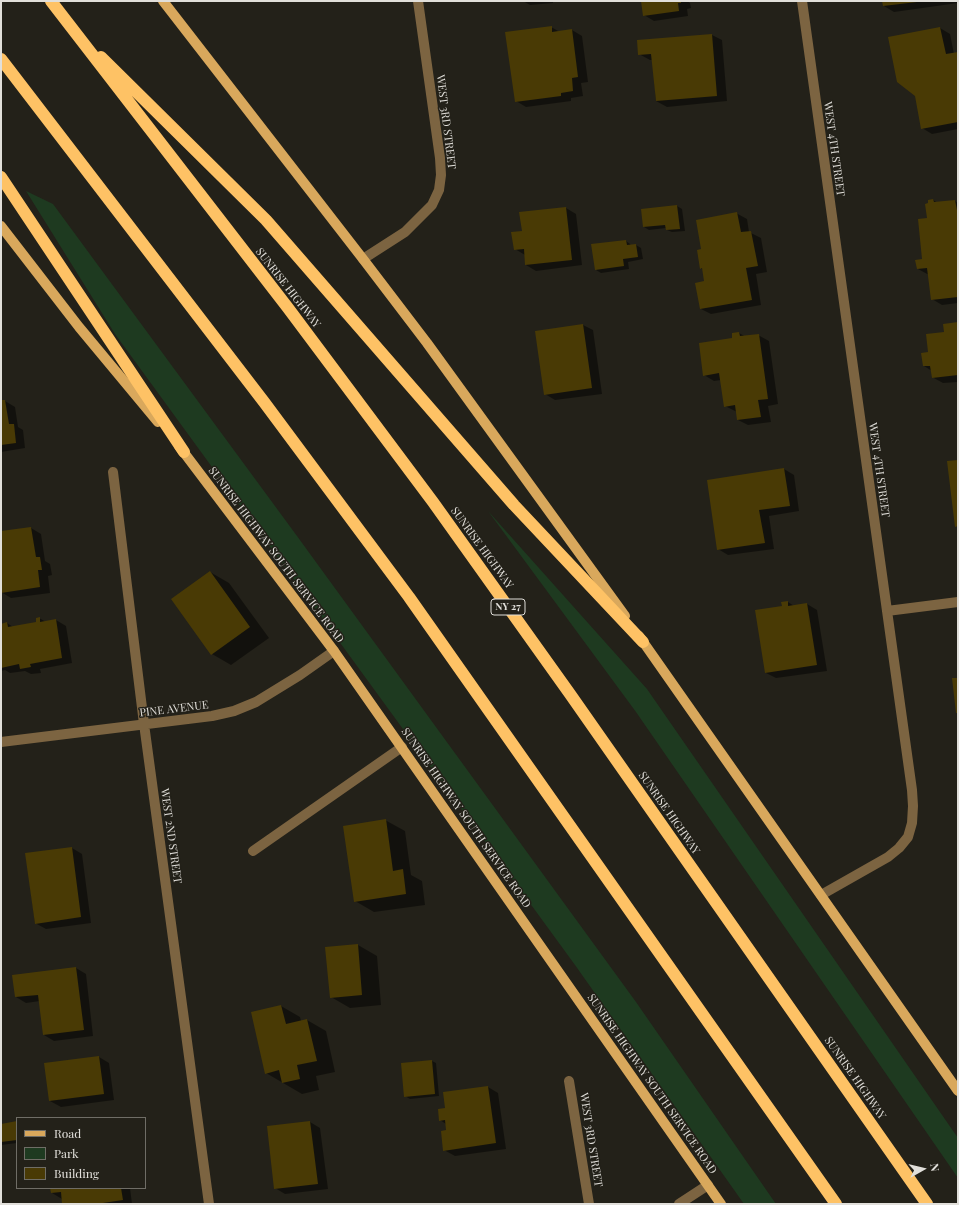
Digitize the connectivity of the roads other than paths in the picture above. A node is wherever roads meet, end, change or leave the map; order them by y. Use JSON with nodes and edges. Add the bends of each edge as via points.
{"nodes":[{"id":1,"x":51,"y":1,"type":"edge"},
{"id":2,"x":163,"y":1,"type":"edge"},
{"id":3,"x":418,"y":1,"type":"edge"},
{"id":4,"x":802,"y":1,"type":"edge"},
{"id":5,"x":69,"y":25,"type":"junction"},
{"id":6,"x":1,"y":59,"type":"edge"},
{"id":7,"x":1,"y":177,"type":"edge"},
{"id":8,"x":1,"y":226,"type":"edge"},
{"id":9,"x":363,"y":259,"type":"junction"},
{"id":10,"x":184,"y":452,"type":"junction"},
{"id":11,"x":113,"y":472,"type":"dead end"},
{"id":12,"x":958,"y":602,"type":"edge"},
{"id":13,"x":887,"y":611,"type":"junction"},
{"id":14,"x":642,"y":642,"type":"junction"},
{"id":15,"x":334,"y":651,"type":"junction"},
{"id":16,"x":144,"y":724,"type":"junction"},
{"id":17,"x":1,"y":742,"type":"edge"},
{"id":18,"x":402,"y":747,"type":"junction"},
{"id":19,"x":253,"y":851,"type":"dead end"},
{"id":20,"x":821,"y":895,"type":"junction"},
{"id":21,"x":569,"y":1081,"type":"dead end"},
{"id":22,"x":958,"y":1091,"type":"edge"},
{"id":23,"x":708,"y":1185,"type":"junction"},
{"id":24,"x":209,"y":1204,"type":"edge"},
{"id":25,"x":589,"y":1204,"type":"edge"},
{"id":26,"x":679,"y":1204,"type":"edge"},
{"id":27,"x":722,"y":1204,"type":"edge"},
{"id":28,"x":836,"y":1204,"type":"edge"},
{"id":29,"x":927,"y":1204,"type":"edge"}],
"edges":[{"from":1,"to":5,"type":"highway","name":"SUNRISE HIGHWAY","number":"NY 27"},
{"from":2,"to":9,"type":"main road"},
{"from":3,"to":9,"type":"street","name":"WEST 3RD STREET","via":[[440,158],[439,190],[432,205],[405,232]]},
{"from":4,"to":13,"type":"street","name":"WEST 4TH STREET"},
{"from":5,"to":14,"type":"highway","via":[[266,220],[514,505]]},
{"from":5,"to":29,"type":"highway","name":"SUNRISE HIGHWAY","number":"NY 27","via":[[288,308],[433,502]]},
{"from":6,"to":28,"type":"highway","via":[[264,402],[405,591]]},
{"from":7,"to":10,"type":"highway"},
{"from":8,"to":10,"type":"main road","via":[[79,327]]},
{"from":9,"to":14,"type":"main road"},
{"from":10,"to":15,"type":"main road","name":"SUNRISE HIGHWAY SOUTH SERVICE ROAD"},
{"from":11,"to":16,"type":"street","name":"WEST 2ND STREET"},
{"from":12,"to":13,"type":"street"},
{"from":13,"to":20,"type":"street","name":"WEST 4TH STREET","via":[[912,790],[912,823],[908,837],[888,857]]},
{"from":14,"to":20,"type":"main road"},
{"from":15,"to":16,"type":"street","name":"PINE AVENUE","via":[[256,702],[234,711]]},
{"from":15,"to":18,"type":"main road","name":"SUNRISE HIGHWAY SOUTH SERVICE ROAD"},
{"from":16,"to":17,"type":"street","name":"PINE AVENUE"},
{"from":16,"to":24,"type":"street","name":"WEST 2ND STREET"},
{"from":18,"to":19,"type":"street"},
{"from":18,"to":23,"type":"main road","name":"SUNRISE HIGHWAY SOUTH SERVICE ROAD"},
{"from":20,"to":22,"type":"main road"},
{"from":21,"to":25,"type":"street","name":"WEST 3RD STREET"},
{"from":23,"to":26,"type":"street"},
{"from":23,"to":27,"type":"main road","name":"SUNRISE HIGHWAY SOUTH SERVICE ROAD"}]}
